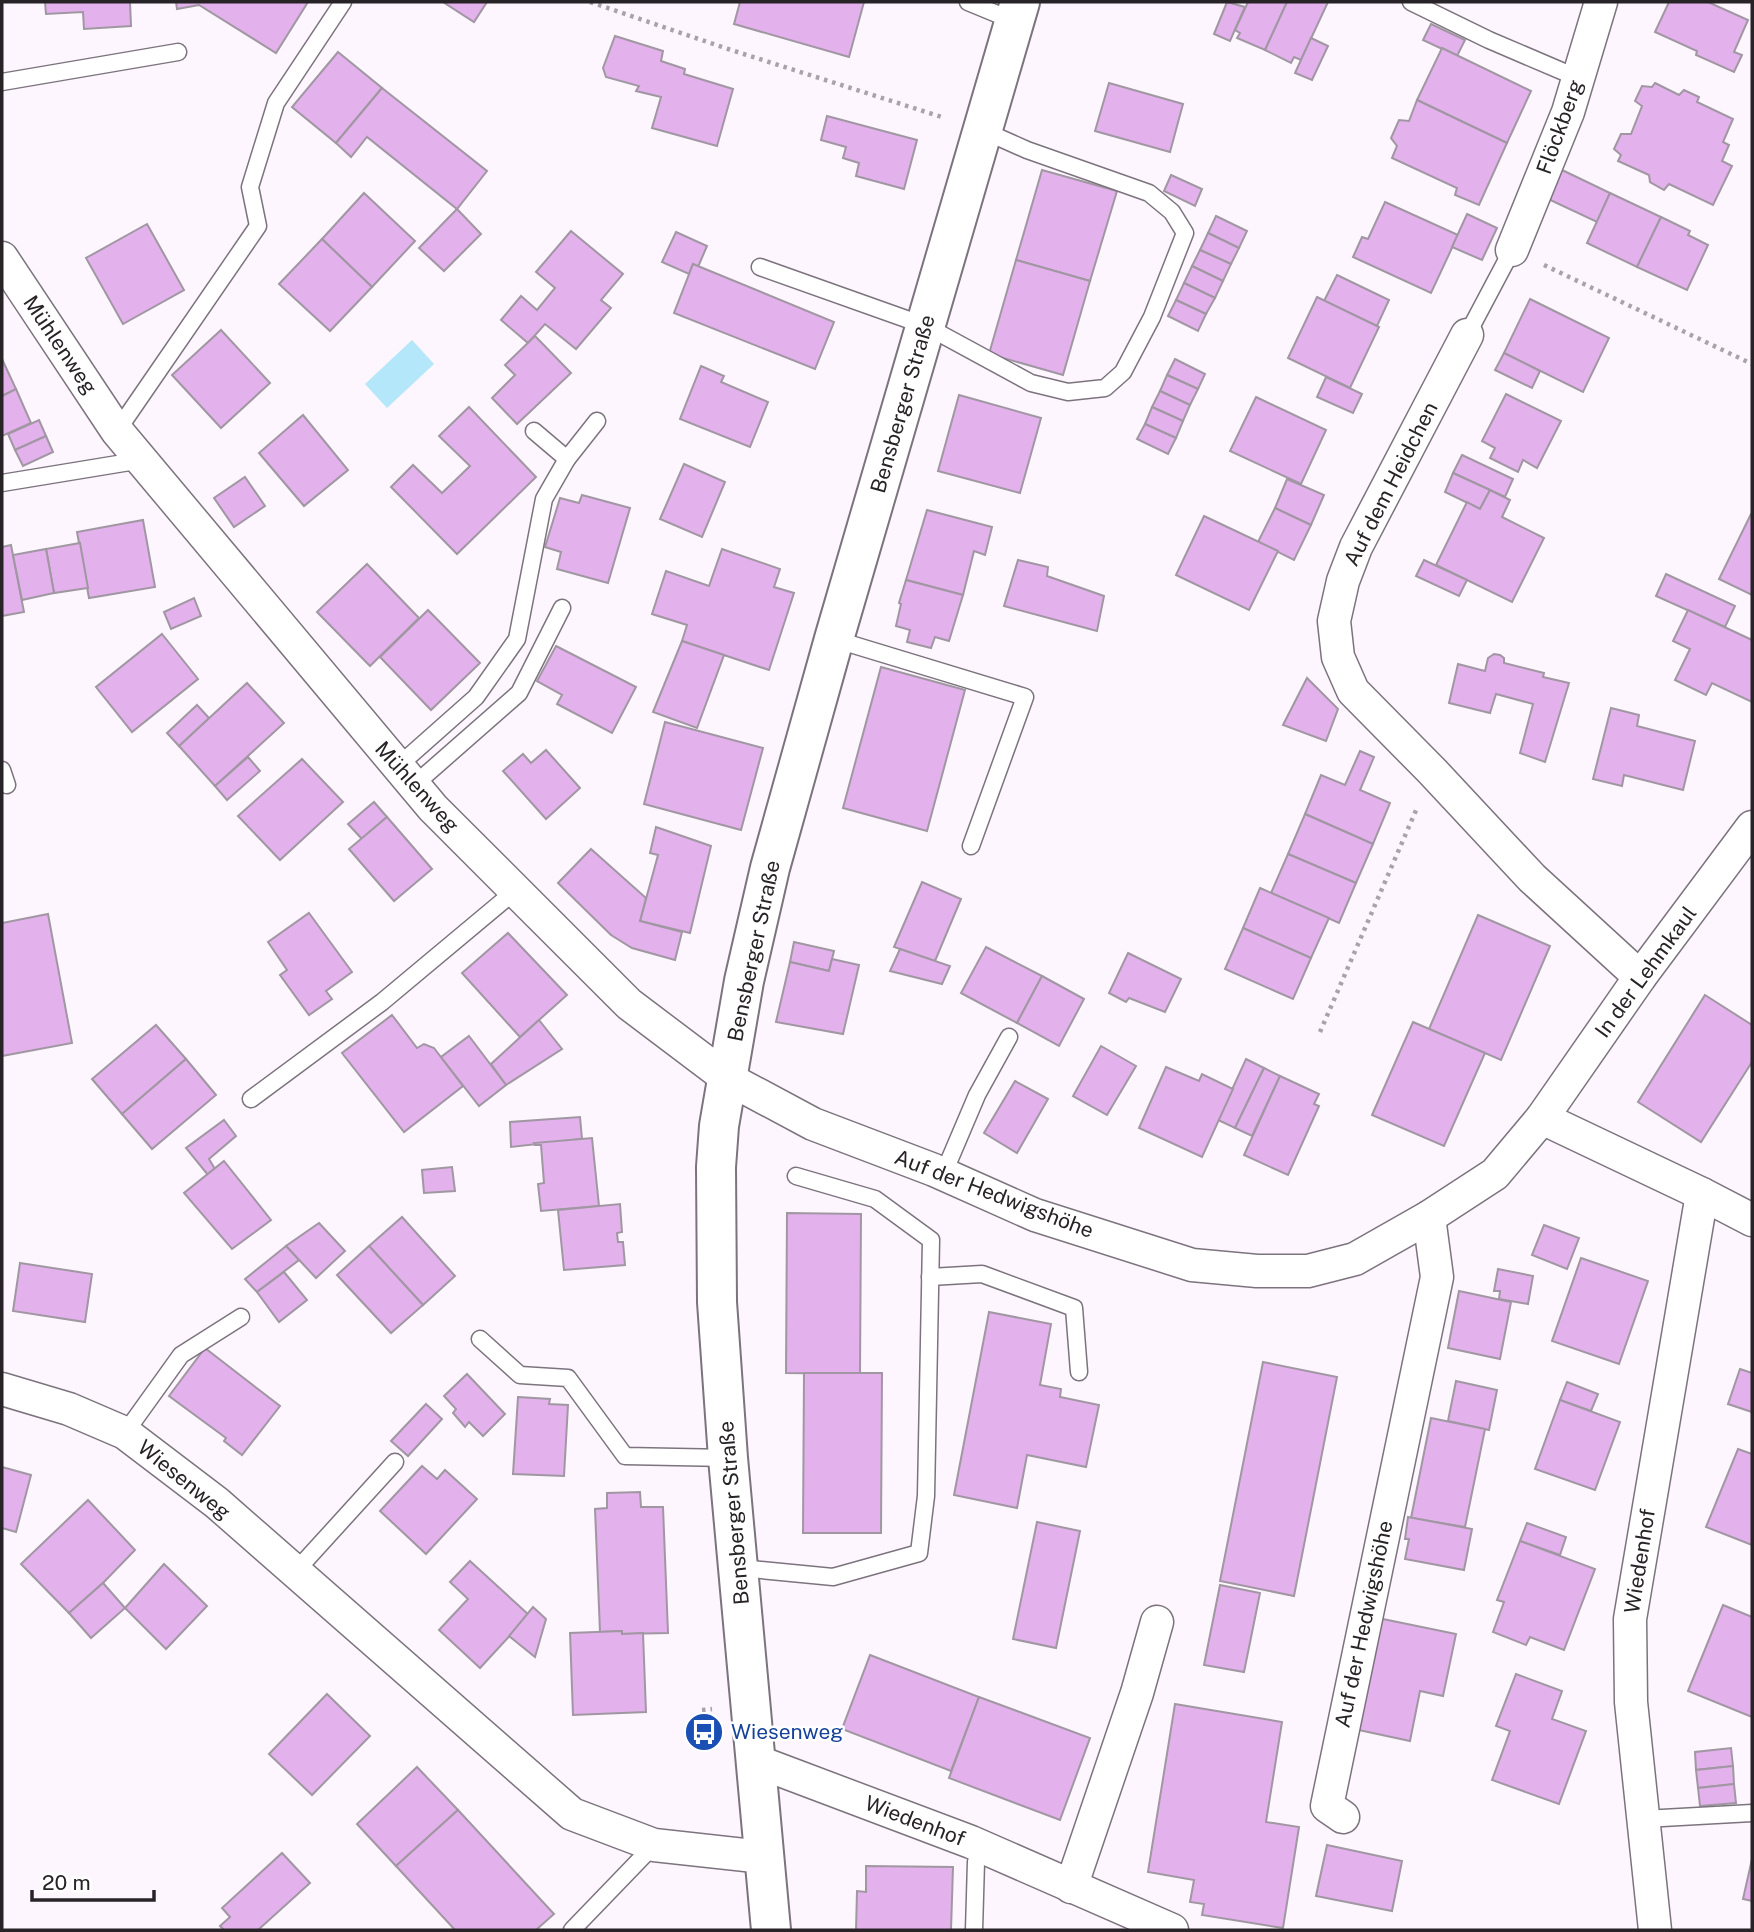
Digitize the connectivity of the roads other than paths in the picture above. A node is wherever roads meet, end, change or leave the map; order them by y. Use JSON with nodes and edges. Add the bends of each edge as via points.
{"nodes":[{"id":1,"x":344,"y":2,"type":"edge"},
{"id":2,"x":968,"y":2,"type":"edge"},
{"id":3,"x":1411,"y":2,"type":"edge"},
{"id":4,"x":1601,"y":2,"type":"edge"},
{"id":5,"x":1017,"y":12,"type":"edge"},
{"id":6,"x":178,"y":52,"type":"dead end"},
{"id":7,"x":1578,"y":78,"type":"junction"},
{"id":8,"x":2,"y":82,"type":"edge"},
{"id":9,"x":982,"y":130,"type":"junction"},
{"id":10,"x":1513,"y":250,"type":"joint"},
{"id":11,"x":2,"y":258,"type":"edge"},
{"id":12,"x":760,"y":267,"type":"dead end"},
{"id":13,"x":926,"y":326,"type":"junction"},
{"id":14,"x":1467,"y":335,"type":"joint"},
{"id":15,"x":597,"y":421,"type":"dead end"},
{"id":16,"x":117,"y":431,"type":"junction"},
{"id":17,"x":534,"y":431,"type":"dead end"},
{"id":18,"x":567,"y":459,"type":"junction"},
{"id":19,"x":142,"y":460,"type":"junction"},
{"id":20,"x":2,"y":483,"type":"edge"},
{"id":21,"x":562,"y":608,"type":"dead end"},
{"id":22,"x":834,"y":639,"type":"junction"},
{"id":23,"x":405,"y":776,"type":"junction"},
{"id":24,"x":1752,"y":827,"type":"edge"},
{"id":25,"x":971,"y":846,"type":"dead end"},
{"id":26,"x":515,"y":891,"type":"junction"},
{"id":27,"x":1640,"y":977,"type":"junction"},
{"id":28,"x":1009,"y":1037,"type":"dead end"},
{"id":29,"x":727,"y":1078,"type":"junction"},
{"id":30,"x":251,"y":1099,"type":"dead end"},
{"id":31,"x":1542,"y":1118,"type":"junction"},
{"id":32,"x":943,"y":1175,"type":"junction"},
{"id":33,"x":796,"y":1176,"type":"dead end"},
{"id":34,"x":1702,"y":1194,"type":"junction"},
{"id":35,"x":1429,"y":1217,"type":"junction"},
{"id":36,"x":1752,"y":1220,"type":"edge"},
{"id":37,"x":930,"y":1277,"type":"junction"},
{"id":38,"x":241,"y":1317,"type":"dead end"},
{"id":39,"x":480,"y":1339,"type":"dead end"},
{"id":40,"x":1079,"y":1372,"type":"dead end"},
{"id":41,"x":2,"y":1389,"type":"edge"},
{"id":42,"x":125,"y":1433,"type":"junction"},
{"id":43,"x":728,"y":1458,"type":"junction"},
{"id":44,"x":395,"y":1462,"type":"dead end"},
{"id":45,"x":740,"y":1568,"type":"junction"},
{"id":46,"x":294,"y":1573,"type":"junction"},
{"id":47,"x":1157,"y":1622,"type":"dead end"},
{"id":48,"x":757,"y":1761,"type":"junction"},
{"id":49,"x":1752,"y":1813,"type":"edge"},
{"id":50,"x":1343,"y":1817,"type":"dead end"},
{"id":51,"x":1644,"y":1819,"type":"junction"},
{"id":52,"x":654,"y":1845,"type":"junction"},
{"id":53,"x":982,"y":1847,"type":"junction"},
{"id":54,"x":764,"y":1857,"type":"junction"},
{"id":55,"x":1070,"y":1887,"type":"junction"},
{"id":56,"x":572,"y":1930,"type":"edge"},
{"id":57,"x":771,"y":1930,"type":"edge"},
{"id":58,"x":974,"y":1930,"type":"edge"},
{"id":59,"x":1172,"y":1930,"type":"edge"},
{"id":60,"x":1656,"y":1930,"type":"edge"}],
"edges":[{"from":1,"to":16,"type":"lane","via":[[276,103],[250,187],[258,226]]},
{"from":2,"to":5,"type":"lane"},
{"from":3,"to":7,"type":"lane"},
{"from":4,"to":7,"type":"street","name":"Flöckberg"},
{"from":5,"to":9,"type":"main road","name":"Bensberger Straße"},
{"from":6,"to":8,"type":"lane"},
{"from":7,"to":10,"type":"street","name":"Flöckberg"},
{"from":9,"to":13,"type":"main road","name":"Bensberger Straße"},
{"from":9,"to":13,"type":"lane","via":[[1149,193],[1172,212],[1185,233],[1146,328],[1123,372],[1105,388],[1068,392],[1031,383]]},
{"from":10,"to":14,"type":"lane"},
{"from":11,"to":16,"type":"street","name":"Mühlenweg"},
{"from":12,"to":13,"type":"lane"},
{"from":13,"to":22,"type":"main road","name":"Bensberger Straße"},
{"from":14,"to":27,"type":"street","name":"Auf dem Heidchen","via":[[1356,547],[1334,621],[1338,657],[1353,691],[1532,878]]},
{"from":15,"to":18,"type":"lane"},
{"from":16,"to":19,"type":"street","name":"Mühlenweg"},
{"from":17,"to":18,"type":"lane"},
{"from":18,"to":23,"type":"lane","via":[[544,499],[517,639],[477,697]]},
{"from":19,"to":20,"type":"lane"},
{"from":19,"to":23,"type":"street","name":"Mühlenweg"},
{"from":21,"to":23,"type":"lane","via":[[519,693]]},
{"from":22,"to":25,"type":"lane","via":[[1025,696]]},
{"from":22,"to":29,"type":"main road","name":"Bensberger Straße","via":[[770,868]]},
{"from":23,"to":26,"type":"street","name":"Mühlenweg"},
{"from":24,"to":27,"type":"street","name":"In der Lehmkaul"},
{"from":26,"to":29,"type":"street","name":"Mühlenweg","via":[[629,1004]]},
{"from":26,"to":30,"type":"lane","via":[[382,1002]]},
{"from":27,"to":31,"type":"street","name":"In der Lehmkaul"},
{"from":28,"to":32,"type":"lane","via":[[977,1094]]},
{"from":29,"to":32,"type":"street","name":"Auf der Hedwigshöhe","via":[[813,1124]]},
{"from":29,"to":43,"type":"main road","name":"Bensberger Straße","via":[[716,1167],[717,1302]]},
{"from":31,"to":34,"type":"street"},
{"from":31,"to":35,"type":"street","name":"Auf der Hedwigshöhe","via":[[1495,1174]]},
{"from":32,"to":35,"type":"street","name":"Auf der Hedwigshöhe","via":[[1035,1215],[1192,1265],[1257,1271],[1308,1271],[1354,1259]]},
{"from":33,"to":37,"type":"lane","via":[[875,1199],[931,1240]]},
{"from":34,"to":36,"type":"street"},
{"from":34,"to":51,"type":"street","name":"Wiedenhof","via":[[1630,1619],[1631,1702]]},
{"from":35,"to":50,"type":"street","name":"Auf der Hedwigshöhe","via":[[1437,1277],[1327,1807]]},
{"from":37,"to":40,"type":"lane","via":[[982,1274],[1074,1308]]},
{"from":37,"to":45,"type":"lane","via":[[926,1496],[919,1553],[833,1577]]},
{"from":38,"to":42,"type":"lane","via":[[181,1355]]},
{"from":39,"to":43,"type":"lane","via":[[520,1375],[568,1378],[625,1456]]},
{"from":41,"to":42,"type":"street","name":"Wiesenweg","via":[[69,1409]]},
{"from":42,"to":46,"type":"street","name":"Wiesenweg","via":[[217,1503]]},
{"from":43,"to":45,"type":"main road","name":"Bensberger Straße"},
{"from":44,"to":46,"type":"lane"},
{"from":45,"to":48,"type":"main road","name":"Bensberger Straße"},
{"from":46,"to":52,"type":"street","name":"Wiesenweg","via":[[572,1814]]},
{"from":47,"to":55,"type":"street"},
{"from":48,"to":53,"type":"street","name":"Wiedenhof"},
{"from":48,"to":54,"type":"main road","name":"Bensberger Straße"},
{"from":49,"to":51,"type":"lane"},
{"from":51,"to":60,"type":"street","name":"Wiedenhof"},
{"from":52,"to":54,"type":"street","name":"Wiesenweg"},
{"from":52,"to":56,"type":"lane"},
{"from":53,"to":55,"type":"street","name":"Wiedenhof"},
{"from":53,"to":58,"type":"lane","via":[[976,1862]]},
{"from":54,"to":57,"type":"main road","name":"Bensberger Straße"},
{"from":55,"to":59,"type":"street","name":"Wiedenhof"}]}
